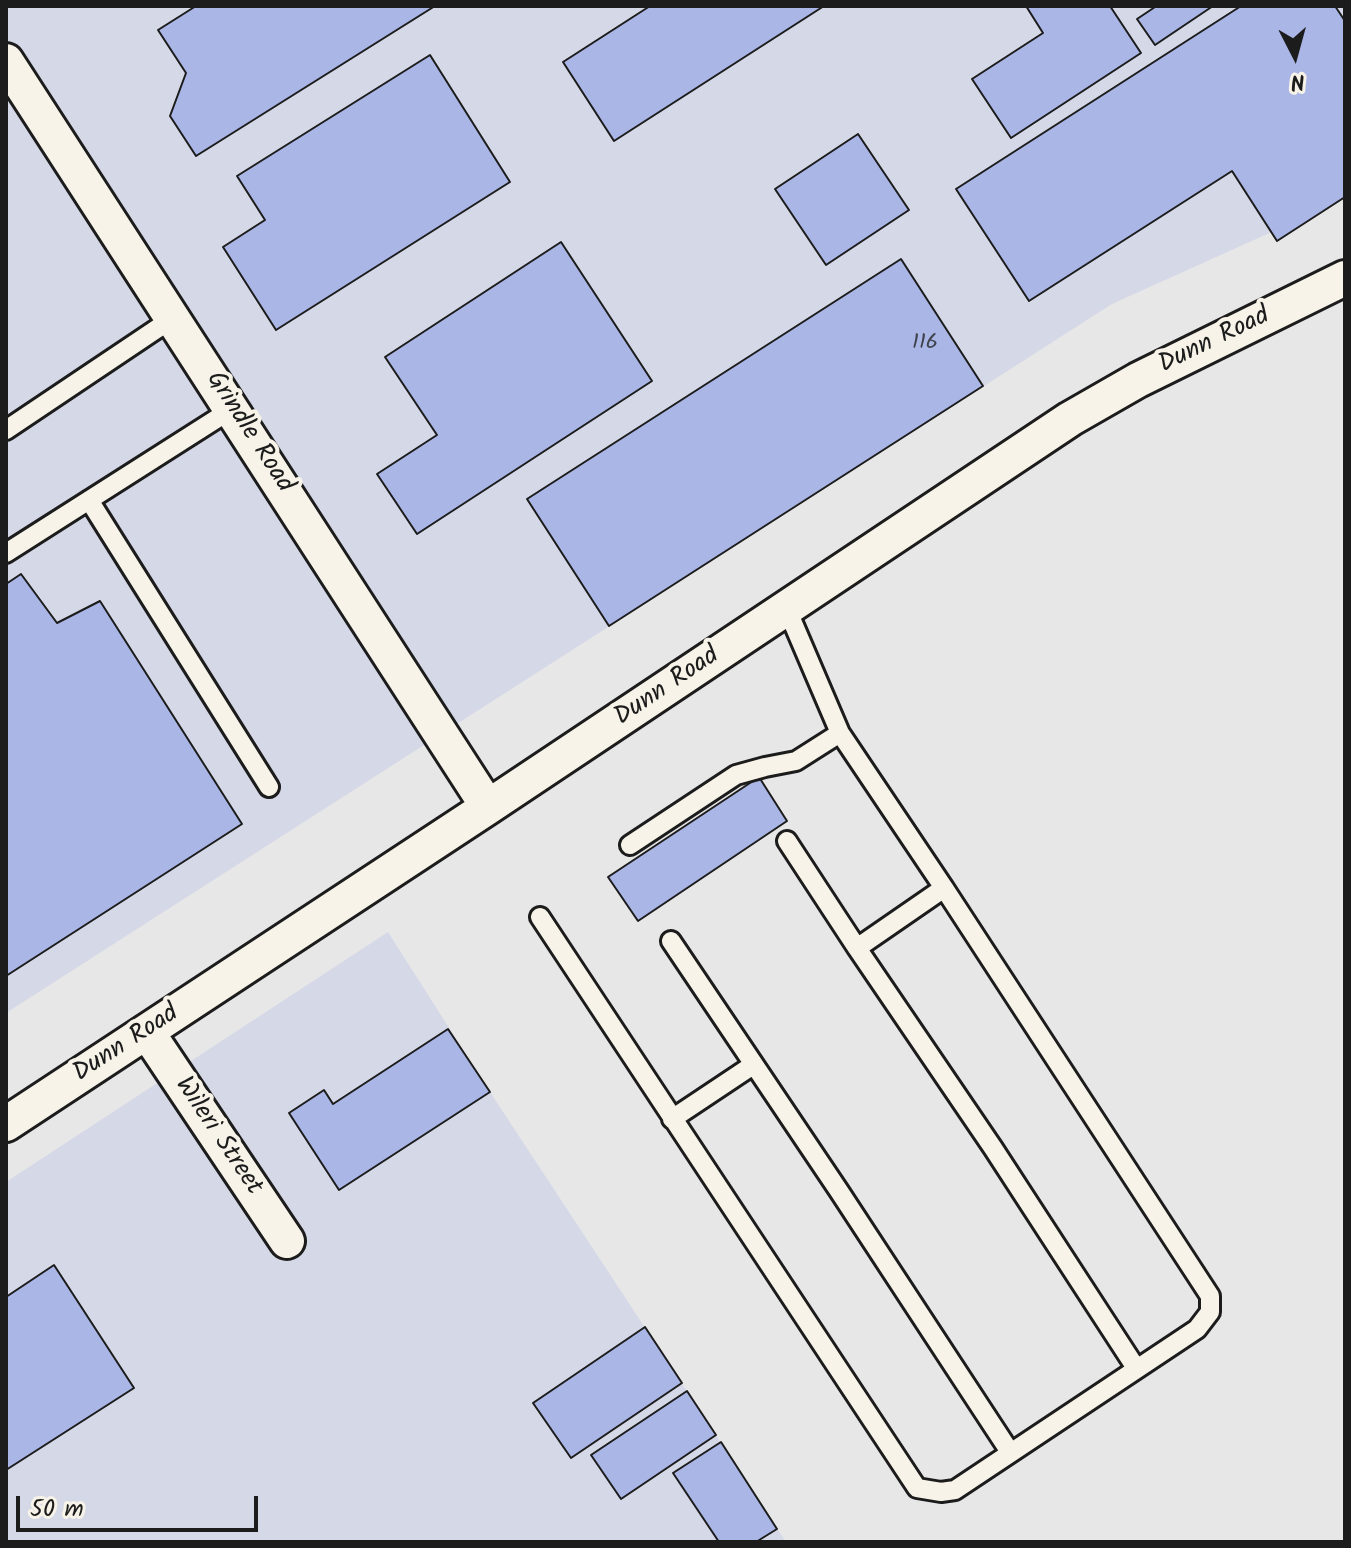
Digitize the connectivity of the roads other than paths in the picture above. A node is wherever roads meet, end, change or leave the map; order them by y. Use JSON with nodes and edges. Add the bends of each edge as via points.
{"nodes":[{"id":1,"x":6,"y":61,"type":"edge"},
{"id":2,"x":1345,"y":278,"type":"edge"},
{"id":3,"x":173,"y":318,"type":"junction"},
{"id":4,"x":232,"y":409,"type":"junction"},
{"id":5,"x":6,"y":430,"type":"edge"},
{"id":6,"x":89,"y":500,"type":"junction"},
{"id":7,"x":6,"y":553,"type":"edge"},
{"id":8,"x":787,"y":609,"type":"junction"},
{"id":9,"x":840,"y":733,"type":"junction"},
{"id":10,"x":269,"y":787,"type":"dead end"},
{"id":11,"x":488,"y":807,"type":"junction"},
{"id":12,"x":787,"y":841,"type":"dead end"},
{"id":13,"x":630,"y":845,"type":"dead end"},
{"id":14,"x":944,"y":888,"type":"junction"},
{"id":15,"x":540,"y":917,"type":"dead end"},
{"id":16,"x":671,"y":941,"type":"dead end"},
{"id":17,"x":857,"y":948,"type":"junction"},
{"id":18,"x":147,"y":1032,"type":"junction"},
{"id":19,"x":753,"y":1065,"type":"junction"},
{"id":20,"x":672,"y":1119,"type":"junction"},
{"id":21,"x":6,"y":1124,"type":"edge"},
{"id":22,"x":287,"y":1241,"type":"dead end"},
{"id":23,"x":1136,"y":1368,"type":"junction"},
{"id":24,"x":1010,"y":1452,"type":"junction"}],
"edges":[{"from":1,"to":3,"type":"street","name":"Grindle Road"},
{"from":2,"to":8,"type":"street","name":"Dunn Road","via":[[1070,419]]},
{"from":3,"to":4,"type":"street","name":"Grindle Road"},
{"from":3,"to":5,"type":"lane"},
{"from":4,"to":6,"type":"lane"},
{"from":4,"to":11,"type":"street","name":"Grindle Road"},
{"from":6,"to":7,"type":"lane"},
{"from":6,"to":10,"type":"lane"},
{"from":8,"to":9,"type":"lane"},
{"from":8,"to":11,"type":"street","name":"Dunn Road"},
{"from":9,"to":13,"type":"lane","via":[[796,761],[736,775]]},
{"from":9,"to":14,"type":"lane"},
{"from":11,"to":18,"type":"street","name":"Dunn Road"},
{"from":12,"to":17,"type":"lane"},
{"from":14,"to":17,"type":"lane"},
{"from":14,"to":23,"type":"lane","via":[[1210,1296],[1210,1312],[1197,1329]]},
{"from":15,"to":20,"type":"lane"},
{"from":16,"to":19,"type":"lane"},
{"from":17,"to":23,"type":"lane"},
{"from":18,"to":21,"type":"street","name":"Dunn Road"},
{"from":18,"to":22,"type":"street","name":"Wileri Street"},
{"from":19,"to":20,"type":"lane"},
{"from":19,"to":24,"type":"lane"},
{"from":20,"to":24,"type":"lane","via":[[917,1488],[955,1490]]},
{"from":23,"to":24,"type":"lane"}]}
